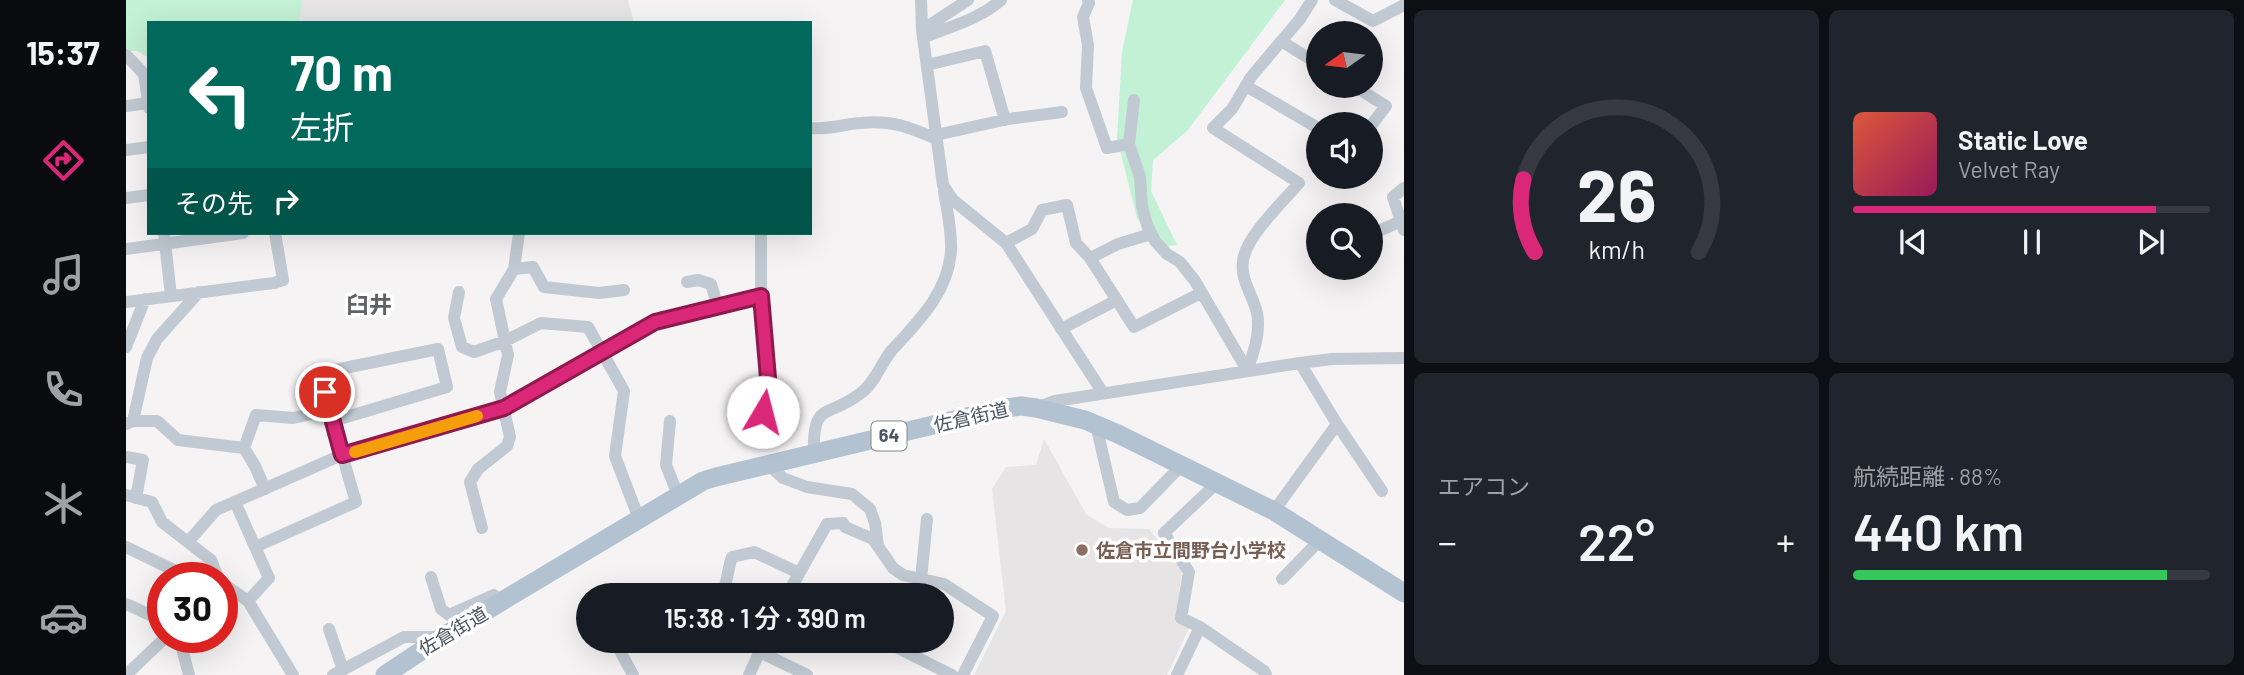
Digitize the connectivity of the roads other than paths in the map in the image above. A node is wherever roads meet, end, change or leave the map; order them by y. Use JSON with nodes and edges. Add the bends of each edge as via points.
{"nodes":[{"id":1,"x":921,"y":0,"type":"edge"},
{"id":2,"x":968,"y":0,"type":"edge"},
{"id":3,"x":1001,"y":0,"type":"edge"},
{"id":4,"x":1088,"y":0,"type":"edge"},
{"id":5,"x":1312,"y":0,"type":"edge"},
{"id":6,"x":1335,"y":0,"type":"edge"},
{"id":7,"x":1404,"y":5,"type":"edge"},
{"id":8,"x":922,"y":34,"type":"junction"},
{"id":9,"x":1281,"y":41,"type":"junction"},
{"id":10,"x":126,"y":55,"type":"edge"},
{"id":11,"x":1306,"y":57,"type":"edge"},
{"id":12,"x":927,"y":65,"type":"junction"},
{"id":13,"x":1246,"y":86,"type":"junction"},
{"id":14,"x":147,"y":95,"type":"edge"},
{"id":15,"x":1373,"y":98,"type":"edge"},
{"id":16,"x":1135,"y":100,"type":"dead end"},
{"id":17,"x":147,"y":105,"type":"edge"},
{"id":18,"x":126,"y":106,"type":"edge"},
{"id":19,"x":1062,"y":112,"type":"dead end"},
{"id":20,"x":1381,"y":112,"type":"edge"},
{"id":21,"x":1005,"y":120,"type":"junction"},
{"id":22,"x":1306,"y":121,"type":"edge"},
{"id":23,"x":812,"y":128,"type":"edge"},
{"id":24,"x":937,"y":137,"type":"junction"},
{"id":25,"x":1129,"y":144,"type":"junction"},
{"id":26,"x":147,"y":147,"type":"edge"},
{"id":27,"x":126,"y":150,"type":"edge"},
{"id":28,"x":1404,"y":179,"type":"edge"},
{"id":29,"x":943,"y":186,"type":"junction"},
{"id":30,"x":1404,"y":188,"type":"edge"},
{"id":31,"x":147,"y":195,"type":"edge"},
{"id":32,"x":1393,"y":197,"type":"junction"},
{"id":33,"x":126,"y":198,"type":"edge"},
{"id":34,"x":1402,"y":225,"type":"edge"},
{"id":35,"x":1383,"y":231,"type":"edge"},
{"id":36,"x":1152,"y":234,"type":"junction"},
{"id":37,"x":212,"y":235,"type":"edge"},
{"id":38,"x":275,"y":235,"type":"edge"},
{"id":39,"x":519,"y":235,"type":"edge"},
{"id":40,"x":761,"y":235,"type":"edge"},
{"id":41,"x":165,"y":238,"type":"edge"},
{"id":42,"x":1006,"y":243,"type":"junction"},
{"id":43,"x":126,"y":249,"type":"edge"},
{"id":44,"x":1090,"y":258,"type":"junction"},
{"id":45,"x":514,"y":269,"type":"junction"},
{"id":46,"x":687,"y":282,"type":"dead end"},
{"id":47,"x":624,"y":290,"type":"dead end"},
{"id":48,"x":199,"y":292,"type":"junction"},
{"id":49,"x":459,"y":292,"type":"dead end"},
{"id":50,"x":1201,"y":293,"type":"junction"},
{"id":51,"x":171,"y":296,"type":"junction"},
{"id":52,"x":761,"y":296,"type":"junction"},
{"id":53,"x":145,"y":299,"type":"junction"},
{"id":54,"x":1117,"y":300,"type":"junction"},
{"id":55,"x":126,"y":302,"type":"edge"},
{"id":56,"x":718,"y":307,"type":"junction"},
{"id":57,"x":1061,"y":329,"type":"junction"},
{"id":58,"x":505,"y":341,"type":"junction"},
{"id":59,"x":126,"y":347,"type":"edge"},
{"id":60,"x":603,"y":352,"type":"junction"},
{"id":61,"x":1404,"y":358,"type":"edge"},
{"id":62,"x":1300,"y":363,"type":"junction"},
{"id":63,"x":1247,"y":370,"type":"junction"},
{"id":64,"x":1103,"y":393,"type":"junction"},
{"id":65,"x":504,"y":408,"type":"junction"},
{"id":66,"x":1036,"y":408,"type":"junction"},
{"id":67,"x":763,"y":412,"type":"dead end"},
{"id":68,"x":332,"y":416,"type":"junction"},
{"id":69,"x":670,"y":421,"type":"dead end"},
{"id":70,"x":130,"y":422,"type":"edge"},
{"id":71,"x":1337,"y":424,"type":"junction"},
{"id":72,"x":1096,"y":425,"type":"junction"},
{"id":73,"x":244,"y":448,"type":"junction"},
{"id":74,"x":814,"y":454,"type":"junction"},
{"id":75,"x":342,"y":455,"type":"junction"},
{"id":76,"x":126,"y":457,"type":"edge"},
{"id":77,"x":769,"y":465,"type":"junction"},
{"id":78,"x":1182,"y":465,"type":"junction"},
{"id":79,"x":1218,"y":482,"type":"junction"},
{"id":80,"x":265,"y":489,"type":"junction"},
{"id":81,"x":1382,"y":491,"type":"dead end"},
{"id":82,"x":678,"y":495,"type":"junction"},
{"id":83,"x":131,"y":496,"type":"edge"},
{"id":84,"x":235,"y":502,"type":"junction"},
{"id":85,"x":1274,"y":511,"type":"junction"},
{"id":86,"x":639,"y":519,"type":"junction"},
{"id":87,"x":927,"y":519,"type":"dead end"},
{"id":88,"x":482,"y":528,"type":"dead end"},
{"id":89,"x":1320,"y":540,"type":"junction"},
{"id":90,"x":188,"y":542,"type":"junction"},
{"id":91,"x":878,"y":546,"type":"junction"},
{"id":92,"x":126,"y":547,"type":"edge"},
{"id":93,"x":255,"y":547,"type":"junction"},
{"id":94,"x":157,"y":562,"type":"edge"},
{"id":95,"x":212,"y":562,"type":"edge"},
{"id":96,"x":799,"y":573,"type":"junction"},
{"id":97,"x":431,"y":577,"type":"dead end"},
{"id":98,"x":921,"y":579,"type":"junction"},
{"id":99,"x":1282,"y":579,"type":"dead end"},
{"id":100,"x":726,"y":583,"type":"edge"},
{"id":101,"x":794,"y":583,"type":"edge"},
{"id":102,"x":1404,"y":593,"type":"edge"},
{"id":103,"x":238,"y":594,"type":"edge"},
{"id":104,"x":248,"y":601,"type":"junction"},
{"id":105,"x":500,"y":603,"type":"junction"},
{"id":106,"x":126,"y":604,"type":"edge"},
{"id":107,"x":147,"y":614,"type":"edge"},
{"id":108,"x":1200,"y":627,"type":"junction"},
{"id":109,"x":329,"y":629,"type":"dead end"},
{"id":110,"x":442,"y":637,"type":"junction"},
{"id":111,"x":148,"y":653,"type":"edge"},
{"id":112,"x":183,"y":653,"type":"edge"},
{"id":113,"x":621,"y":653,"type":"edge"},
{"id":114,"x":760,"y":653,"type":"edge"},
{"id":115,"x":774,"y":653,"type":"edge"},
{"id":116,"x":908,"y":653,"type":"edge"},
{"id":117,"x":128,"y":671,"type":"edge"},
{"id":118,"x":338,"y":672,"type":"edge"},
{"id":119,"x":189,"y":675,"type":"edge"},
{"id":120,"x":293,"y":675,"type":"edge"},
{"id":121,"x":385,"y":675,"type":"edge"},
{"id":122,"x":633,"y":675,"type":"edge"},
{"id":123,"x":749,"y":675,"type":"edge"},
{"id":124,"x":807,"y":675,"type":"edge"},
{"id":125,"x":952,"y":675,"type":"edge"},
{"id":126,"x":963,"y":675,"type":"edge"},
{"id":127,"x":1177,"y":675,"type":"edge"},
{"id":128,"x":1266,"y":675,"type":"edge"}],
"edges":[{"from":1,"to":8,"type":"street"},
{"from":2,"to":8,"type":"street"},
{"from":3,"to":8,"type":"street","via":[[975,16]]},
{"from":4,"to":25,"type":"street","via":[[1083,17],[1088,45],[1086,88],[1107,148]]},
{"from":5,"to":9,"type":"street"},
{"from":6,"to":7,"type":"street","via":[[1373,21]]},
{"from":8,"to":12,"type":"street"},
{"from":9,"to":11,"type":"street"},
{"from":9,"to":13,"type":"street"},
{"from":10,"to":14,"type":"street","via":[[145,74]]},
{"from":12,"to":21,"type":"street","via":[[985,51]]},
{"from":12,"to":24,"type":"street"},
{"from":13,"to":22,"type":"street"},
{"from":13,"to":63,"type":"street","via":[[1213,128],[1299,183],[1252,239],[1243,259],[1242,273],[1258,327]]},
{"from":15,"to":20,"type":"street","via":[[1386,106]]},
{"from":16,"to":25,"type":"street"},
{"from":17,"to":18,"type":"street"},
{"from":19,"to":21,"type":"street"},
{"from":21,"to":24,"type":"street"},
{"from":23,"to":24,"type":"street","via":[[901,124]]},
{"from":24,"to":29,"type":"street"},
{"from":25,"to":36,"type":"street"},
{"from":26,"to":27,"type":"street"},
{"from":28,"to":32,"type":"street"},
{"from":29,"to":42,"type":"street","via":[[953,200]]},
{"from":29,"to":74,"type":"street","via":[[951,251],[937,296],[867,387],[816,421]]},
{"from":30,"to":32,"type":"street"},
{"from":31,"to":33,"type":"street"},
{"from":32,"to":34,"type":"street"},
{"from":34,"to":35,"type":"street"},
{"from":36,"to":44,"type":"street"},
{"from":36,"to":50,"type":"street","via":[[1167,254],[1180,262]]},
{"from":37,"to":41,"type":"street"},
{"from":38,"to":48,"type":"street","via":[[283,280]]},
{"from":39,"to":45,"type":"street"},
{"from":40,"to":52,"type":"street"},
{"from":41,"to":43,"type":"street"},
{"from":41,"to":51,"type":"street"},
{"from":42,"to":44,"type":"street","via":[[1032,229],[1042,210],[1067,205],[1076,243]]},
{"from":42,"to":57,"type":"street"},
{"from":44,"to":54,"type":"street"},
{"from":45,"to":47,"type":"street","via":[[533,267],[544,287],[599,293]]},
{"from":45,"to":58,"type":"street","via":[[496,299]]},
{"from":46,"to":56,"type":"street","via":[[711,284]]},
{"from":48,"to":51,"type":"street"},
{"from":48,"to":70,"type":"street","via":[[157,339],[147,358]]},
{"from":49,"to":58,"type":"street","via":[[454,318],[462,347],[474,352]]},
{"from":50,"to":54,"type":"street","via":[[1134,327]]},
{"from":50,"to":63,"type":"street"},
{"from":51,"to":53,"type":"street"},
{"from":52,"to":56,"type":"street"},
{"from":52,"to":67,"type":"street","via":[[768,378]]},
{"from":53,"to":55,"type":"street"},
{"from":53,"to":59,"type":"street"},
{"from":54,"to":57,"type":"street"},
{"from":56,"to":60,"type":"street","via":[[655,322]]},
{"from":57,"to":64,"type":"street"},
{"from":58,"to":60,"type":"street","via":[[541,323],[588,327]]},
{"from":58,"to":65,"type":"street","via":[[508,355],[500,392]]},
{"from":60,"to":65,"type":"street"},
{"from":60,"to":86,"type":"street","via":[[624,391],[615,456]]},
{"from":61,"to":62,"type":"street"},
{"from":62,"to":63,"type":"street"},
{"from":62,"to":71,"type":"street"},
{"from":63,"to":64,"type":"street"},
{"from":64,"to":66,"type":"street"},
{"from":65,"to":75,"type":"street"},
{"from":65,"to":88,"type":"street","via":[[510,437],[507,446],[478,469],[470,482]]},
{"from":66,"to":72,"type":"main road","name":"佐倉街道","number":"64"},
{"from":66,"to":74,"type":"main road","name":"佐倉街道","number":"64","via":[[1000,409]]},
{"from":68,"to":68,"type":"street","via":[[320,373],[438,349],[447,387]]},
{"from":68,"to":73,"type":"street","via":[[256,415]]},
{"from":68,"to":75,"type":"street"},
{"from":69,"to":82,"type":"street","via":[[666,465]]},
{"from":70,"to":73,"type":"street","via":[[157,422],[178,440]]},
{"from":71,"to":81,"type":"street"},
{"from":71,"to":85,"type":"street"},
{"from":72,"to":78,"type":"main road","name":"佐倉街道","number":"64"},
{"from":72,"to":78,"type":"street","via":[[1114,502],[1127,510],[1140,508]]},
{"from":73,"to":80,"type":"street"},
{"from":74,"to":77,"type":"main road","name":"佐倉街道","number":"64"},
{"from":75,"to":80,"type":"street"},
{"from":75,"to":93,"type":"street","via":[[356,502]]},
{"from":76,"to":83,"type":"street","via":[[143,460]]},
{"from":77,"to":82,"type":"main road","name":"佐倉街道","number":"64","via":[[716,477]]},
{"from":77,"to":91,"type":"street","via":[[783,478],[807,487],[852,494],[870,509]]},
{"from":78,"to":79,"type":"main road","name":"佐倉街道","number":"64"},
{"from":79,"to":85,"type":"main road","name":"佐倉街道","number":"64"},
{"from":79,"to":108,"type":"street","via":[[1164,533],[1189,572],[1181,618]]},
{"from":80,"to":84,"type":"street"},
{"from":82,"to":86,"type":"main road","name":"佐倉街道","number":"64"},
{"from":83,"to":90,"type":"street","via":[[152,502],[162,522]]},
{"from":84,"to":90,"type":"street","via":[[216,510]]},
{"from":84,"to":93,"type":"street"},
{"from":85,"to":89,"type":"main road","name":"佐倉街道","number":"64"},
{"from":86,"to":105,"type":"main road","name":"佐倉街道","number":"64"},
{"from":87,"to":98,"type":"street"},
{"from":89,"to":99,"type":"street"},
{"from":89,"to":102,"type":"main road","name":"佐倉街道","number":"64"},
{"from":90,"to":95,"type":"street"},
{"from":91,"to":96,"type":"street","via":[[843,523],[827,524]]},
{"from":91,"to":98,"type":"street","via":[[893,568]]},
{"from":92,"to":94,"type":"street"},
{"from":93,"to":104,"type":"street","via":[[269,578]]},
{"from":96,"to":100,"type":"street","via":[[754,552],[732,557]]},
{"from":96,"to":101,"type":"street"},
{"from":97,"to":105,"type":"street","via":[[441,609],[449,615],[494,595]]},
{"from":98,"to":126,"type":"street","via":[[944,584],[993,616]]},
{"from":103,"to":104,"type":"street"},
{"from":104,"to":120,"type":"street"},
{"from":105,"to":110,"type":"main road","name":"佐倉街道","number":"64"},
{"from":106,"to":107,"type":"street"},
{"from":108,"to":127,"type":"street"},
{"from":108,"to":128,"type":"street"},
{"from":109,"to":118,"type":"street"},
{"from":110,"to":118,"type":"street","via":[[404,637]]},
{"from":110,"to":121,"type":"main road","name":"佐倉街道","number":"64"},
{"from":111,"to":117,"type":"street"},
{"from":112,"to":119,"type":"street"},
{"from":113,"to":122,"type":"street"},
{"from":114,"to":123,"type":"street"},
{"from":115,"to":124,"type":"street"},
{"from":116,"to":125,"type":"street"}]}
